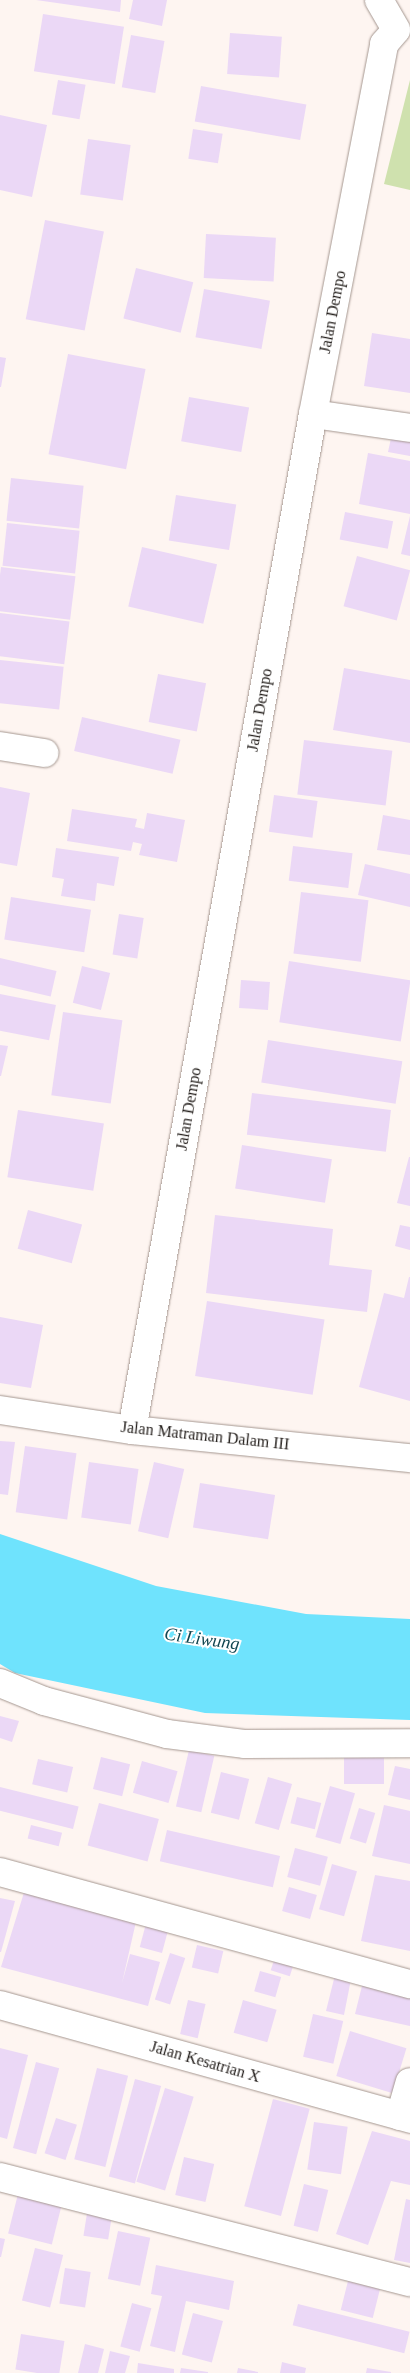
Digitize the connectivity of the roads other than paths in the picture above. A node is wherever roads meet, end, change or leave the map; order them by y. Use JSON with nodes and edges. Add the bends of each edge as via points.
{"nodes":[{"id":1,"x":379,"y":0,"type":"edge"},
{"id":2,"x":403,"y":30,"type":"edge"},
{"id":3,"x":313,"y":414,"type":"junction"},
{"id":4,"x":410,"y":428,"type":"edge"},
{"id":5,"x":0,"y":746,"type":"edge"},
{"id":6,"x":44,"y":753,"type":"dead end"},
{"id":7,"x":0,"y":1410,"type":"edge"},
{"id":8,"x":132,"y":1430,"type":"junction"},
{"id":9,"x":410,"y":1458,"type":"edge"},
{"id":10,"x":0,"y":1683,"type":"edge"},
{"id":11,"x":410,"y":1743,"type":"edge"},
{"id":12,"x":0,"y":1872,"type":"edge"},
{"id":13,"x":410,"y":1984,"type":"edge"},
{"id":14,"x":0,"y":2005,"type":"edge"},
{"id":15,"x":410,"y":2082,"type":"edge"},
{"id":16,"x":405,"y":2118,"type":"edge"},
{"id":17,"x":0,"y":2177,"type":"edge"},
{"id":18,"x":410,"y":2282,"type":"edge"}],
"edges":[{"from":1,"to":2,"type":"street","name":"Jalan Dempo"},
{"from":2,"to":3,"type":"street","name":"Jalan Dempo","via":[[384,44]]},
{"from":3,"to":4,"type":"street"},
{"from":3,"to":8,"type":"street","name":"Jalan Dempo"},
{"from":5,"to":6,"type":"street"},
{"from":7,"to":8,"type":"street","name":"Jalan Matraman Dalam III"},
{"from":8,"to":9,"type":"street","name":"Jalan Matraman Dalam III"},
{"from":10,"to":11,"type":"street","via":[[44,1701],[167,1734],[245,1744]]},
{"from":12,"to":13,"type":"street"},
{"from":14,"to":16,"type":"street","name":"Jalan Kesatrian X"},
{"from":15,"to":16,"type":"street"},
{"from":17,"to":18,"type":"street"}]}
